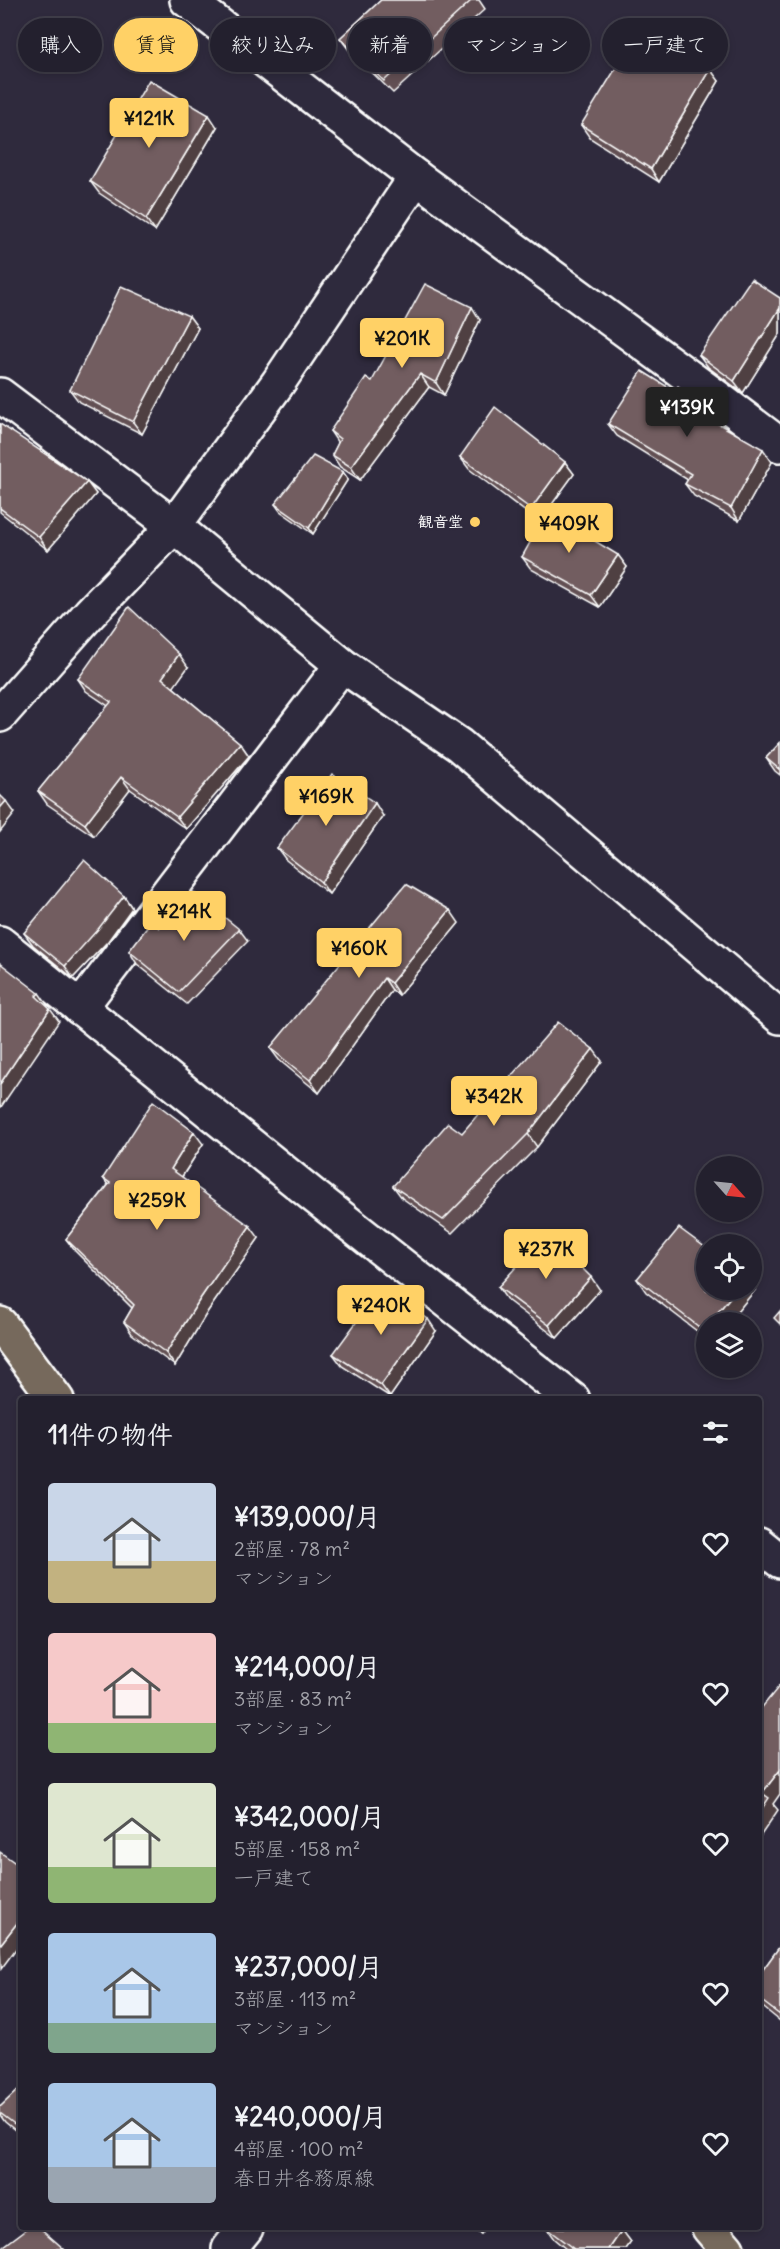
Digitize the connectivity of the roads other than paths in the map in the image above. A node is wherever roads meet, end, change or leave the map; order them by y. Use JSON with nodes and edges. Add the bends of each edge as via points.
{"nodes":[{"id":1,"x":187,"y":0,"type":"edge"},
{"id":2,"x":416,"y":177,"type":"junction"},
{"id":3,"x":0,"y":395,"type":"edge"},
{"id":4,"x":780,"y":445,"type":"edge"},
{"id":5,"x":174,"y":526,"type":"junction"},
{"id":6,"x":342,"y":664,"type":"junction"},
{"id":7,"x":0,"y":715,"type":"edge"},
{"id":8,"x":0,"y":943,"type":"edge"},
{"id":9,"x":80,"y":1008,"type":"junction"},
{"id":10,"x":780,"y":1017,"type":"edge"},
{"id":11,"x":0,"y":1324,"type":"edge"},
{"id":12,"x":54,"y":1396,"type":"edge"},
{"id":13,"x":568,"y":1396,"type":"edge"},
{"id":14,"x":762,"y":1546,"type":"edge"},
{"id":15,"x":780,"y":1561,"type":"edge"},
{"id":16,"x":244,"y":2230,"type":"edge"},
{"id":17,"x":711,"y":2230,"type":"edge"},
{"id":18,"x":229,"y":2249,"type":"edge"},
{"id":19,"x":727,"y":2249,"type":"edge"}],
"edges":[{"from":1,"to":2,"type":"street"},
{"from":2,"to":4,"type":"street"},
{"from":2,"to":5,"type":"street","via":[[278,383]]},
{"from":3,"to":5,"type":"street"},
{"from":5,"to":6,"type":"street"},
{"from":5,"to":7,"type":"street"},
{"from":6,"to":9,"type":"street"},
{"from":6,"to":10,"type":"street","via":[[459,745]]},
{"from":8,"to":9,"type":"street"},
{"from":9,"to":13,"type":"street"},
{"from":11,"to":12,"type":"main road"},
{"from":14,"to":15,"type":"street"},
{"from":16,"to":18,"type":"street"},
{"from":17,"to":19,"type":"main road"}]}
